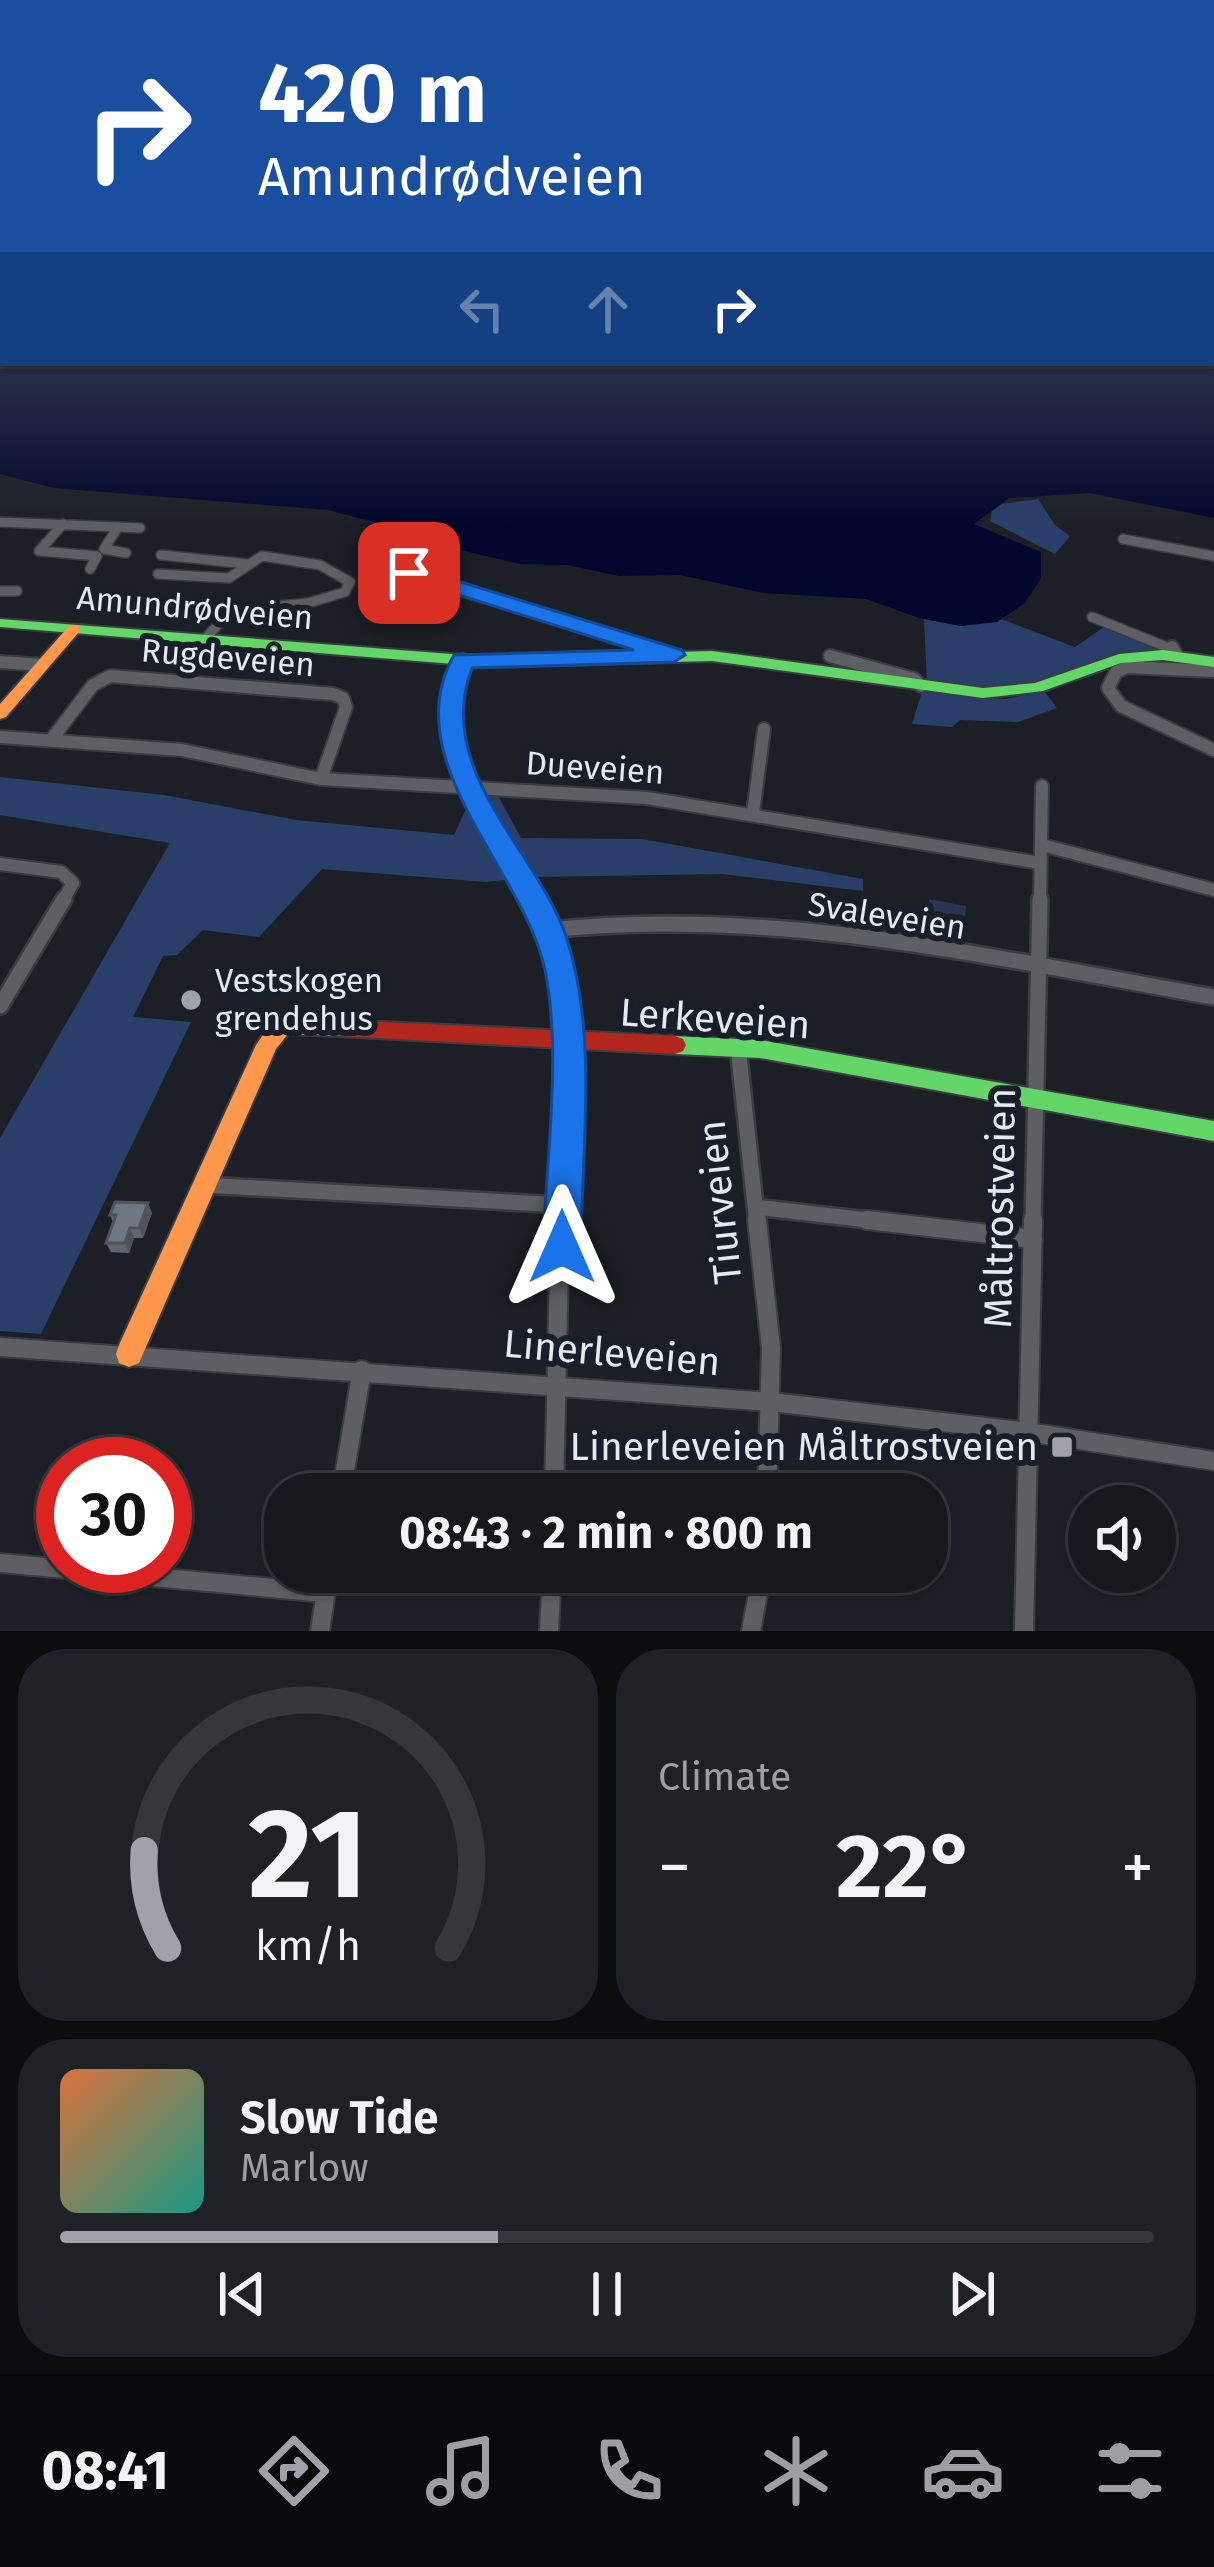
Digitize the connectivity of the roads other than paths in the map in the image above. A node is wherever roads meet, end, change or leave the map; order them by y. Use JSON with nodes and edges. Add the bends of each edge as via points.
{"nodes":[{"id":1,"x":0,"y":522,"type":"edge"},
{"id":2,"x":63,"y":524,"type":"junction"},
{"id":3,"x":118,"y":527,"type":"junction"},
{"id":4,"x":140,"y":527,"type":"dead end"},
{"id":5,"x":1123,"y":539,"type":"dead end"},
{"id":6,"x":126,"y":553,"type":"dead end"},
{"id":7,"x":161,"y":555,"type":"dead end"},
{"id":8,"x":1214,"y":556,"type":"edge"},
{"id":9,"x":248,"y":564,"type":"junction"},
{"id":10,"x":91,"y":568,"type":"dead end"},
{"id":11,"x":409,"y":573,"type":"dead end"},
{"id":12,"x":158,"y":574,"type":"dead end"},
{"id":13,"x":0,"y":591,"type":"edge"},
{"id":14,"x":16,"y":591,"type":"dead end"},
{"id":15,"x":1092,"y":617,"type":"dead end"},
{"id":16,"x":0,"y":622,"type":"edge"},
{"id":17,"x":74,"y":628,"type":"junction"},
{"id":18,"x":205,"y":639,"type":"junction"},
{"id":19,"x":674,"y":655,"type":"junction"},
{"id":20,"x":830,"y":656,"type":"dead end"},
{"id":21,"x":1177,"y":656,"type":"junction"},
{"id":22,"x":463,"y":660,"type":"junction"},
{"id":23,"x":0,"y":662,"type":"edge"},
{"id":24,"x":1214,"y":662,"type":"edge"},
{"id":25,"x":42,"y":664,"type":"junction"},
{"id":26,"x":1214,"y":671,"type":"edge"},
{"id":27,"x":921,"y":688,"type":"junction"},
{"id":28,"x":0,"y":714,"type":"edge"},
{"id":29,"x":764,"y":729,"type":"dead end"},
{"id":30,"x":0,"y":737,"type":"edge"},
{"id":31,"x":51,"y":740,"type":"junction"},
{"id":32,"x":1214,"y":750,"type":"edge"},
{"id":33,"x":321,"y":779,"type":"junction"},
{"id":34,"x":1042,"y":786,"type":"dead end"},
{"id":35,"x":466,"y":787,"type":"junction"},
{"id":36,"x":754,"y":813,"type":"junction"},
{"id":37,"x":1041,"y":854,"type":"junction"},
{"id":38,"x":0,"y":864,"type":"edge"},
{"id":39,"x":1214,"y":890,"type":"edge"},
{"id":40,"x":549,"y":930,"type":"junction"},
{"id":41,"x":1038,"y":968,"type":"junction"},
{"id":42,"x":1214,"y":998,"type":"edge"},
{"id":43,"x":0,"y":1006,"type":"edge"},
{"id":44,"x":567,"y":1042,"type":"junction"},
{"id":45,"x":738,"y":1047,"type":"junction"},
{"id":46,"x":1035,"y":1100,"type":"junction"},
{"id":47,"x":1214,"y":1131,"type":"edge"},
{"id":48,"x":204,"y":1185,"type":"junction"},
{"id":49,"x":562,"y":1204,"type":"junction"},
{"id":50,"x":756,"y":1207,"type":"junction"},
{"id":51,"x":1033,"y":1239,"type":"junction"},
{"id":52,"x":0,"y":1348,"type":"edge"},
{"id":53,"x":129,"y":1354,"type":"junction"},
{"id":54,"x":362,"y":1370,"type":"junction"},
{"id":55,"x":556,"y":1387,"type":"junction"},
{"id":56,"x":772,"y":1402,"type":"junction"},
{"id":57,"x":1028,"y":1432,"type":"junction"},
{"id":58,"x":1214,"y":1461,"type":"edge"},
{"id":59,"x":344,"y":1473,"type":"edge"},
{"id":60,"x":554,"y":1473,"type":"edge"},
{"id":61,"x":767,"y":1473,"type":"edge"},
{"id":62,"x":0,"y":1563,"type":"edge"},
{"id":63,"x":264,"y":1578,"type":"edge"},
{"id":64,"x":325,"y":1593,"type":"edge"},
{"id":65,"x":551,"y":1593,"type":"edge"},
{"id":66,"x":757,"y":1593,"type":"edge"},
{"id":67,"x":320,"y":1631,"type":"edge"},
{"id":68,"x":549,"y":1631,"type":"edge"},
{"id":69,"x":751,"y":1631,"type":"edge"},
{"id":70,"x":1024,"y":1631,"type":"edge"}],
"edges":[{"from":1,"to":2,"type":"street"},
{"from":2,"to":3,"type":"street"},
{"from":2,"to":10,"type":"street","via":[[39,550],[97,556]]},
{"from":3,"to":4,"type":"street"},
{"from":3,"to":6,"type":"street","via":[[104,549]]},
{"from":5,"to":8,"type":"street"},
{"from":7,"to":9,"type":"street"},
{"from":9,"to":12,"type":"street","via":[[229,578]]},
{"from":9,"to":18,"type":"street","via":[[262,556],[320,566],[351,585],[327,599],[230,611]]},
{"from":11,"to":19,"type":"street","name":"Amundrødveien"},
{"from":13,"to":14,"type":"street"},
{"from":15,"to":21,"type":"street","via":[[1172,646]]},
{"from":16,"to":17,"type":"main road","name":"Amundrødveien"},
{"from":17,"to":18,"type":"main road","name":"Amundrødveien"},
{"from":17,"to":25,"type":"main road"},
{"from":18,"to":22,"type":"main road","name":"Amundrødveien"},
{"from":19,"to":22,"type":"main road","name":"Amundrødveien"},
{"from":19,"to":27,"type":"main road","name":"Amundrødveien"},
{"from":20,"to":27,"type":"street","name":"Amundrødveien","via":[[914,679]]},
{"from":21,"to":24,"type":"main road","name":"Amundrødveien"},
{"from":21,"to":27,"type":"main road","name":"Amundrødveien","via":[[1119,659],[1019,691]]},
{"from":22,"to":35,"type":"street","via":[[452,716]]},
{"from":23,"to":25,"type":"street"},
{"from":25,"to":28,"type":"main road"},
{"from":26,"to":32,"type":"street","via":[[1127,668],[1108,688],[1121,706]]},
{"from":29,"to":36,"type":"street"},
{"from":30,"to":31,"type":"street","name":"Dueveien"},
{"from":31,"to":33,"type":"street","name":"Dueveien","via":[[189,752]]},
{"from":31,"to":33,"type":"street","name":"Rugdeveien","via":[[93,685],[110,676],[338,695],[346,707]]},
{"from":33,"to":35,"type":"street","name":"Dueveien"},
{"from":34,"to":37,"type":"street","name":"Måltrostveien"},
{"from":35,"to":36,"type":"street","name":"Dueveien","via":[[627,795]]},
{"from":35,"to":40,"type":"street"},
{"from":36,"to":37,"type":"street","name":"Dueveien"},
{"from":37,"to":39,"type":"street","name":"Dueveien"},
{"from":37,"to":41,"type":"street","name":"Måltrostveien"},
{"from":38,"to":43,"type":"street","via":[[61,872],[73,883]]},
{"from":40,"to":41,"type":"street","name":"Svaleveien","via":[[752,925]]},
{"from":40,"to":44,"type":"street"},
{"from":41,"to":42,"type":"street","name":"Svaleveien"},
{"from":41,"to":46,"type":"street","name":"Måltrostveien"},
{"from":44,"to":45,"type":"main road","name":"Lerkeveien"},
{"from":44,"to":48,"type":"main road","name":"Lerkeveien","via":[[282,1024]]},
{"from":44,"to":49,"type":"street"},
{"from":45,"to":46,"type":"main road","name":"Lerkeveien"},
{"from":45,"to":50,"type":"street","name":"Tiurveien"},
{"from":46,"to":47,"type":"main road","name":"Lerkeveien"},
{"from":46,"to":51,"type":"street","name":"Måltrostveien"},
{"from":48,"to":49,"type":"street"},
{"from":48,"to":53,"type":"main road","name":"Lerkeveien"},
{"from":49,"to":55,"type":"street"},
{"from":50,"to":51,"type":"street"},
{"from":50,"to":56,"type":"street","name":"Tiurveien"},
{"from":51,"to":57,"type":"street","name":"Måltrostveien"},
{"from":52,"to":53,"type":"street","name":"Linerleveien"},
{"from":53,"to":54,"type":"street","name":"Linerleveien"},
{"from":54,"to":55,"type":"street","name":"Linerleveien"},
{"from":54,"to":59,"type":"street"},
{"from":55,"to":56,"type":"street","name":"Linerleveien"},
{"from":55,"to":60,"type":"street"},
{"from":56,"to":57,"type":"street","name":"Linerleveien"},
{"from":56,"to":61,"type":"street","name":"Tiurveien"},
{"from":57,"to":58,"type":"street","name":"Linerleveien"},
{"from":57,"to":70,"type":"street","name":"Måltrostveien"},
{"from":62,"to":63,"type":"street"},
{"from":64,"to":67,"type":"street"},
{"from":65,"to":68,"type":"street"},
{"from":66,"to":69,"type":"street"}]}
